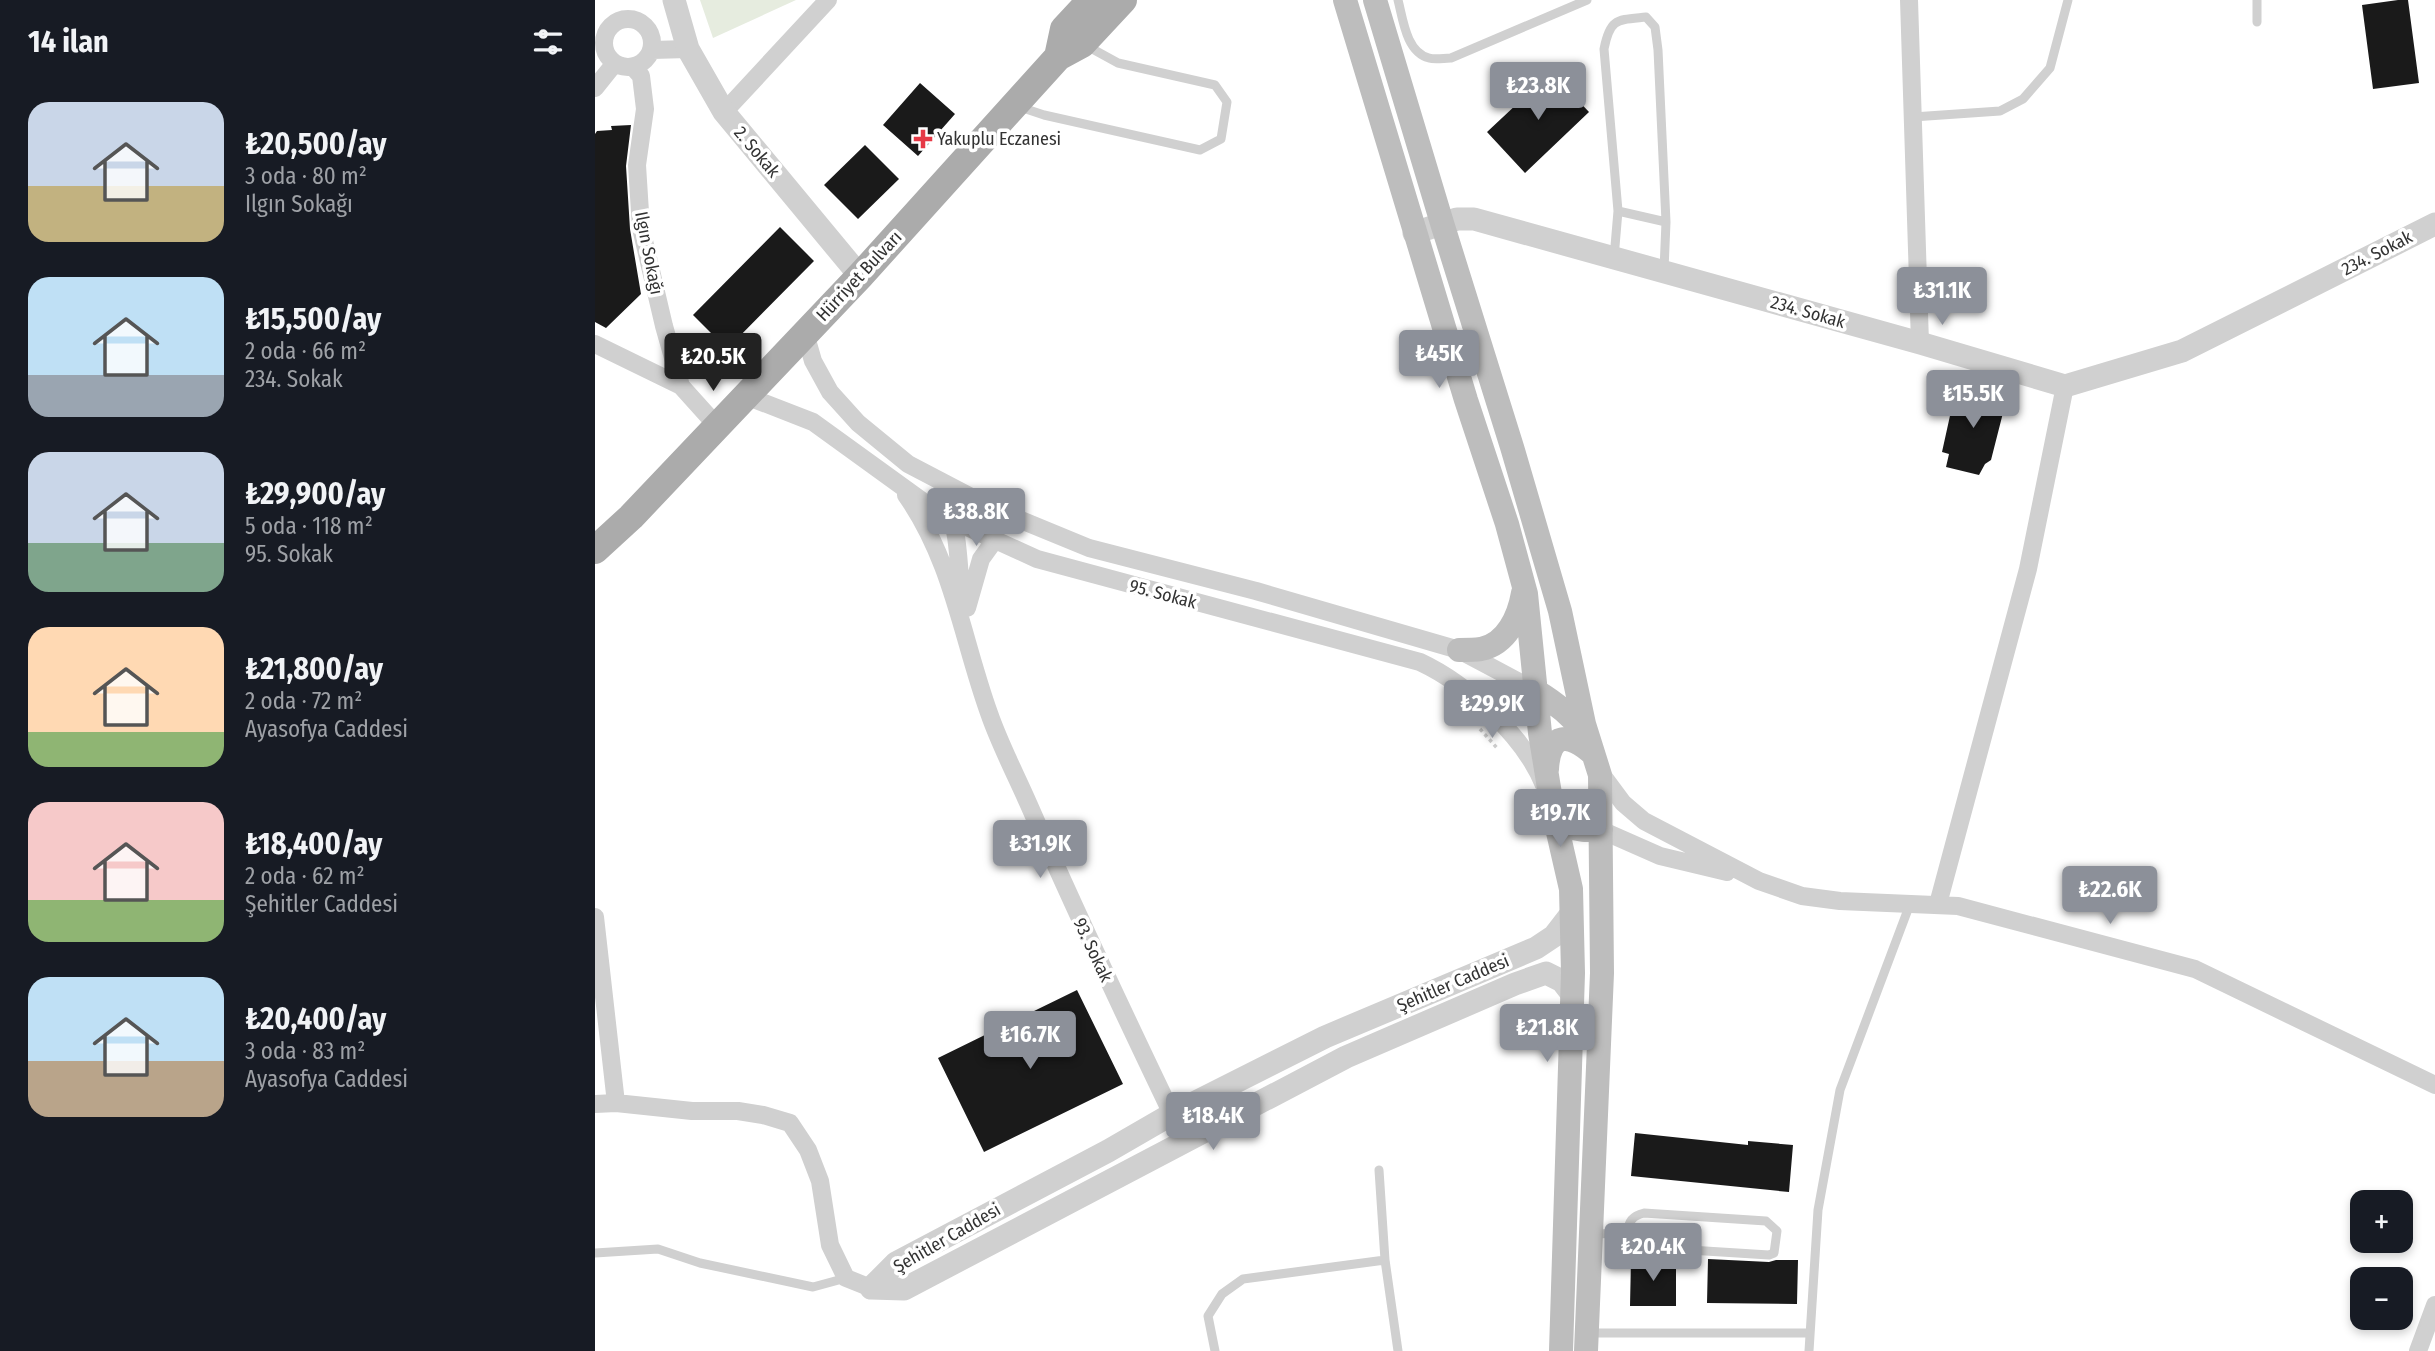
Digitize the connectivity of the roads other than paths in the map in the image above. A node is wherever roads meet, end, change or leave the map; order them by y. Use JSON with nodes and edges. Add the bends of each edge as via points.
{"nodes":[{"id":1,"x":674,"y":0,"type":"edge"},
{"id":2,"x":828,"y":0,"type":"edge"},
{"id":3,"x":1091,"y":0,"type":"edge"},
{"id":4,"x":1123,"y":0,"type":"edge"},
{"id":5,"x":1345,"y":0,"type":"edge"},
{"id":6,"x":1375,"y":0,"type":"edge"},
{"id":7,"x":1398,"y":0,"type":"edge"},
{"id":8,"x":1587,"y":0,"type":"edge"},
{"id":9,"x":1909,"y":0,"type":"edge"},
{"id":10,"x":2068,"y":0,"type":"edge"},
{"id":11,"x":2257,"y":0,"type":"edge"},
{"id":12,"x":2257,"y":22,"type":"dead end"},
{"id":13,"x":600,"y":37,"type":"edge"},
{"id":14,"x":688,"y":49,"type":"junction"},
{"id":15,"x":652,"y":50,"type":"junction"},
{"id":16,"x":1070,"y":50,"type":"junction"},
{"id":17,"x":615,"y":64,"type":"junction"},
{"id":18,"x":633,"y":67,"type":"junction"},
{"id":19,"x":595,"y":88,"type":"edge"},
{"id":20,"x":1015,"y":106,"type":"junction"},
{"id":21,"x":724,"y":111,"type":"junction"},
{"id":22,"x":1913,"y":117,"type":"junction"},
{"id":23,"x":1618,"y":211,"type":"junction"},
{"id":24,"x":1666,"y":222,"type":"junction"},
{"id":25,"x":1441,"y":223,"type":"junction"},
{"id":26,"x":2435,"y":224,"type":"edge"},
{"id":27,"x":1414,"y":233,"type":"junction"},
{"id":28,"x":1614,"y":258,"type":"junction"},
{"id":29,"x":1664,"y":272,"type":"junction"},
{"id":30,"x":860,"y":276,"type":"junction"},
{"id":31,"x":805,"y":333,"type":"junction"},
{"id":32,"x":1920,"y":343,"type":"junction"},
{"id":33,"x":595,"y":344,"type":"edge"},
{"id":34,"x":681,"y":386,"type":"junction"},
{"id":35,"x":2065,"y":386,"type":"junction"},
{"id":36,"x":746,"y":396,"type":"junction"},
{"id":37,"x":717,"y":426,"type":"junction"},
{"id":38,"x":941,"y":482,"type":"junction"},
{"id":39,"x":897,"y":483,"type":"junction"},
{"id":40,"x":954,"y":521,"type":"junction"},
{"id":41,"x":994,"y":541,"type":"junction"},
{"id":42,"x":595,"y":550,"type":"edge"},
{"id":43,"x":1116,"y":555,"type":"junction"},
{"id":44,"x":1108,"y":579,"type":"junction"},
{"id":45,"x":1524,"y":586,"type":"junction"},
{"id":46,"x":963,"y":625,"type":"junction"},
{"id":47,"x":1459,"y":650,"type":"junction"},
{"id":48,"x":1536,"y":691,"type":"junction"},
{"id":49,"x":1594,"y":759,"type":"junction"},
{"id":50,"x":1547,"y":776,"type":"junction"},
{"id":51,"x":1552,"y":806,"type":"junction"},
{"id":52,"x":1601,"y":830,"type":"junction"},
{"id":53,"x":1748,"y":876,"type":"junction"},
{"id":54,"x":1910,"y":904,"type":"junction"},
{"id":55,"x":1938,"y":904,"type":"junction"},
{"id":56,"x":1571,"y":914,"type":"junction"},
{"id":57,"x":595,"y":917,"type":"edge"},
{"id":58,"x":1572,"y":994,"type":"junction"},
{"id":59,"x":1424,"y":996,"type":"junction"},
{"id":60,"x":1437,"y":1017,"type":"junction"},
{"id":61,"x":2435,"y":1085,"type":"edge"},
{"id":62,"x":616,"y":1103,"type":"junction"},
{"id":63,"x":595,"y":1104,"type":"edge"},
{"id":64,"x":1172,"y":1114,"type":"junction"},
{"id":65,"x":1108,"y":1151,"type":"junction"},
{"id":66,"x":1379,"y":1170,"type":"dead end"},
{"id":67,"x":1122,"y":1175,"type":"junction"},
{"id":68,"x":1015,"y":1198,"type":"junction"},
{"id":69,"x":1029,"y":1224,"type":"junction"},
{"id":70,"x":1627,"y":1233,"type":"junction"},
{"id":71,"x":1591,"y":1234,"type":"junction"},
{"id":72,"x":595,"y":1253,"type":"edge"},
{"id":73,"x":1385,"y":1260,"type":"junction"},
{"id":74,"x":846,"y":1278,"type":"junction"},
{"id":75,"x":871,"y":1287,"type":"junction"},
{"id":76,"x":2435,"y":1305,"type":"edge"},
{"id":77,"x":1810,"y":1334,"type":"junction"},
{"id":78,"x":1587,"y":1342,"type":"edge"},
{"id":79,"x":1215,"y":1351,"type":"edge"},
{"id":80,"x":1398,"y":1351,"type":"edge"},
{"id":81,"x":1560,"y":1351,"type":"edge"},
{"id":82,"x":1809,"y":1351,"type":"edge"},
{"id":83,"x":2418,"y":1351,"type":"edge"}],
"edges":[{"from":1,"to":14,"type":"street","name":"2. Sokak"},
{"from":2,"to":21,"type":"street"},
{"from":3,"to":16,"type":"main road","name":"Hürriyet Bulvarı","via":[[1064,29]]},
{"from":4,"to":16,"type":"main road","name":"Hürriyet Bulvarı"},
{"from":5,"to":27,"type":"main road"},
{"from":6,"to":25,"type":"main road"},
{"from":7,"to":8,"type":"lane","via":[[1408,37],[1418,53],[1430,58],[1451,58]]},
{"from":9,"to":22,"type":"street"},
{"from":10,"to":22,"type":"lane","via":[[2050,68],[2023,99],[2000,111]]},
{"from":11,"to":12,"type":"lane"},
{"from":13,"to":15,"type":"street","via":[[620,20],[635,19],[648,28]]},
{"from":13,"to":17,"type":"street"},
{"from":14,"to":15,"type":"street"},
{"from":14,"to":21,"type":"street","name":"2. Sokak"},
{"from":15,"to":18,"type":"street","via":[[645,61]]},
{"from":16,"to":20,"type":"main road","name":"Hürriyet Bulvarı"},
{"from":16,"to":20,"type":"lane","via":[[1215,85],[1227,102],[1221,139],[1201,150]]},
{"from":17,"to":18,"type":"street"},
{"from":17,"to":19,"type":"street"},
{"from":18,"to":34,"type":"street","name":"Ilgın Sokağı","via":[[641,76],[645,109],[637,165],[641,228]]},
{"from":20,"to":30,"type":"main road","name":"Hürriyet Bulvarı"},
{"from":21,"to":30,"type":"street","name":"2. Sokak"},
{"from":22,"to":32,"type":"street"},
{"from":23,"to":24,"type":"lane"},
{"from":23,"to":24,"type":"lane","via":[[1604,49],[1607,31],[1619,19],[1646,17],[1655,27],[1658,50]]},
{"from":23,"to":28,"type":"lane"},
{"from":24,"to":29,"type":"lane"},
{"from":25,"to":27,"type":"street","name":"234. Sokak"},
{"from":25,"to":28,"type":"street","name":"234. Sokak","via":[[1474,219]]},
{"from":25,"to":49,"type":"main road","via":[[1560,611]]},
{"from":26,"to":35,"type":"street","name":"234. Sokak","via":[[2182,351]]},
{"from":27,"to":45,"type":"main road"},
{"from":28,"to":29,"type":"street","name":"234. Sokak"},
{"from":29,"to":32,"type":"street","name":"234. Sokak"},
{"from":30,"to":31,"type":"main road","name":"Hürriyet Bulvarı"},
{"from":31,"to":36,"type":"main road","name":"Hürriyet Bulvarı"},
{"from":31,"to":38,"type":"street","name":"95. Sokak","via":[[813,361],[830,392],[858,423],[908,464]]},
{"from":32,"to":35,"type":"street","name":"234. Sokak"},
{"from":33,"to":34,"type":"street"},
{"from":34,"to":37,"type":"street","name":"Ilgın Sokağı"},
{"from":35,"to":55,"type":"street","via":[[2028,569]]},
{"from":36,"to":37,"type":"main road","name":"Hürriyet Bulvarı"},
{"from":36,"to":39,"type":"street","name":"95. Sokak","via":[[813,422]]},
{"from":37,"to":42,"type":"main road","name":"Hürriyet Bulvarı"},
{"from":38,"to":40,"type":"street"},
{"from":38,"to":43,"type":"street","name":"95. Sokak","via":[[1021,522]]},
{"from":39,"to":40,"type":"street","name":"95. Sokak"},
{"from":39,"to":46,"type":"street","via":[[937,547]]},
{"from":40,"to":41,"type":"street","name":"95. Sokak"},
{"from":40,"to":46,"type":"street"},
{"from":41,"to":44,"type":"street","name":"95. Sokak"},
{"from":41,"to":46,"type":"street","via":[[981,559]]},
{"from":43,"to":44,"type":"street"},
{"from":43,"to":47,"type":"street","name":"95. Sokak"},
{"from":44,"to":51,"type":"street","name":"95. Sokak","via":[[1439,670],[1510,730],[1542,780]]},
{"from":45,"to":47,"type":"main road","via":[[1520,610],[1509,631],[1483,649]]},
{"from":45,"to":48,"type":"main road"},
{"from":46,"to":64,"type":"street","name":"93. Sokak","via":[[1003,747]]},
{"from":47,"to":48,"type":"street","name":"95. Sokak"},
{"from":48,"to":49,"type":"main road","via":[[1575,720]]},
{"from":48,"to":50,"type":"main road"},
{"from":49,"to":50,"type":"main road","via":[[1581,743],[1556,741],[1548,756]]},
{"from":49,"to":52,"type":"main road"},
{"from":49,"to":53,"type":"street","via":[[1623,803],[1644,821]]},
{"from":50,"to":51,"type":"main road"},
{"from":51,"to":52,"type":"main road","via":[[1568,828]]},
{"from":51,"to":56,"type":"main road","via":[[1571,889]]},
{"from":52,"to":53,"type":"street","via":[[1660,856]]},
{"from":52,"to":71,"type":"main road","via":[[1602,973]]},
{"from":53,"to":54,"type":"street","via":[[1802,896]]},
{"from":54,"to":55,"type":"street"},
{"from":54,"to":77,"type":"lane","via":[[1840,1090],[1818,1210]]},
{"from":55,"to":61,"type":"street","via":[[2195,969]]},
{"from":56,"to":58,"type":"main road"},
{"from":56,"to":59,"type":"street","name":"Şehitler Caddesi","via":[[1555,936],[1536,948]]},
{"from":57,"to":62,"type":"street"},
{"from":58,"to":60,"type":"street","name":"Şehitler Caddesi","via":[[1562,981],[1546,973]]},
{"from":58,"to":81,"type":"main road"},
{"from":59,"to":60,"type":"street"},
{"from":59,"to":64,"type":"street","name":"Şehitler Caddesi","via":[[1325,1037]]},
{"from":60,"to":67,"type":"street","name":"Şehitler Caddesi","via":[[1346,1057]]},
{"from":62,"to":63,"type":"street"},
{"from":62,"to":74,"type":"street","via":[[738,1111],[790,1123],[808,1150],[820,1181],[830,1245]]},
{"from":64,"to":65,"type":"street","name":"Şehitler Caddesi"},
{"from":65,"to":67,"type":"street"},
{"from":65,"to":68,"type":"street","name":"Şehitler Caddesi"},
{"from":66,"to":73,"type":"lane"},
{"from":67,"to":69,"type":"street","name":"Şehitler Caddesi"},
{"from":68,"to":69,"type":"street"},
{"from":68,"to":75,"type":"street","name":"Şehitler Caddesi","via":[[896,1263]]},
{"from":69,"to":75,"type":"street","name":"Şehitler Caddesi","via":[[904,1289]]},
{"from":70,"to":70,"type":"lane","via":[[1630,1242],[1641,1247],[1769,1255],[1777,1248],[1777,1231],[1766,1221],[1644,1213],[1629,1222]]},
{"from":70,"to":71,"type":"lane"},
{"from":71,"to":78,"type":"main road"},
{"from":72,"to":74,"type":"lane","via":[[658,1250],[813,1287]]},
{"from":73,"to":79,"type":"lane","via":[[1243,1279],[1222,1294],[1208,1317]]},
{"from":73,"to":80,"type":"lane"},
{"from":74,"to":75,"type":"street"},
{"from":76,"to":83,"type":"street"},
{"from":77,"to":78,"type":"lane"},
{"from":77,"to":82,"type":"lane"}]}
